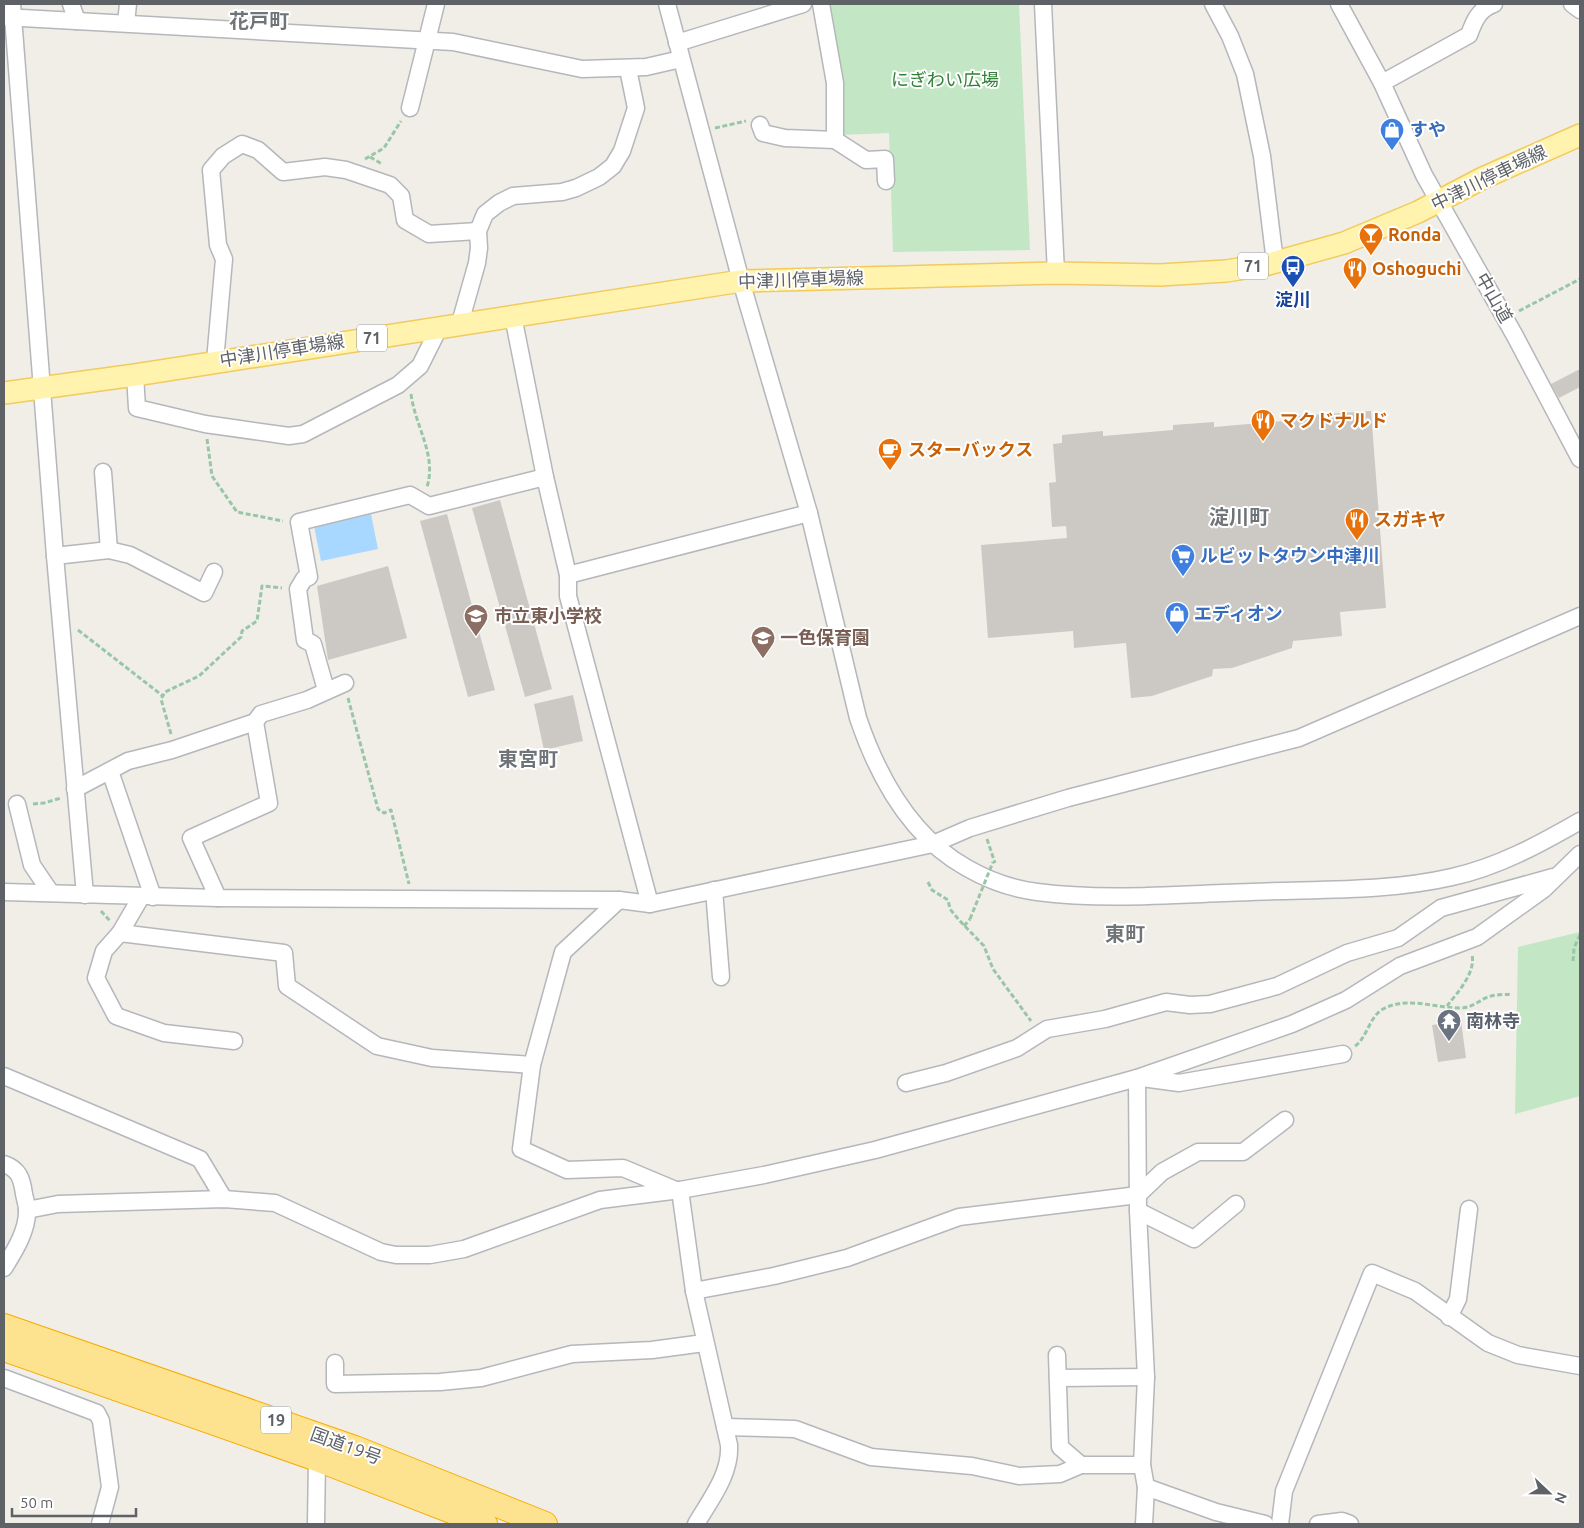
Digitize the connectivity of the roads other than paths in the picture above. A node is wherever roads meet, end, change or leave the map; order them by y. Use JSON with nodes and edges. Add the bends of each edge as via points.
{"nodes":[{"id":1,"x":72,"y":4,"type":"edge"},
{"id":2,"x":128,"y":4,"type":"edge"},
{"id":3,"x":436,"y":4,"type":"edge"},
{"id":4,"x":667,"y":4,"type":"edge"},
{"id":5,"x":803,"y":4,"type":"edge"},
{"id":6,"x":821,"y":4,"type":"edge"},
{"id":7,"x":1213,"y":4,"type":"edge"},
{"id":8,"x":1339,"y":4,"type":"edge"},
{"id":9,"x":1494,"y":4,"type":"edge"},
{"id":10,"x":1572,"y":4,"type":"edge"},
{"id":11,"x":1042,"y":6,"type":"edge"},
{"id":12,"x":1580,"y":10,"type":"edge"},
{"id":13,"x":10,"y":13,"type":"edge"},
{"id":14,"x":77,"y":21,"type":"junction"},
{"id":15,"x":126,"y":23,"type":"junction"},
{"id":16,"x":426,"y":40,"type":"junction"},
{"id":17,"x":677,"y":43,"type":"junction"},
{"id":18,"x":681,"y":59,"type":"junction"},
{"id":19,"x":628,"y":69,"type":"junction"},
{"id":20,"x":1382,"y":82,"type":"junction"},
{"id":21,"x":410,"y":108,"type":"road end"},
{"id":22,"x":760,"y":124,"type":"road end"},
{"id":23,"x":1580,"y":135,"type":"edge"},
{"id":24,"x":835,"y":140,"type":"junction"},
{"id":25,"x":886,"y":181,"type":"dead end"},
{"id":26,"x":1439,"y":201,"type":"junction"},
{"id":27,"x":478,"y":231,"type":"junction"},
{"id":28,"x":1275,"y":262,"type":"junction"},
{"id":29,"x":1056,"y":273,"type":"junction"},
{"id":30,"x":741,"y":281,"type":"junction"},
{"id":31,"x":513,"y":316,"type":"junction"},
{"id":32,"x":460,"y":323,"type":"junction"},
{"id":33,"x":439,"y":328,"type":"junction"},
{"id":34,"x":215,"y":361,"type":"junction"},
{"id":35,"x":135,"y":375,"type":"junction"},
{"id":36,"x":43,"y":387,"type":"junction"},
{"id":37,"x":4,"y":393,"type":"edge"},
{"id":38,"x":1580,"y":459,"type":"edge"},
{"id":39,"x":103,"y":472,"type":"dead end"},
{"id":40,"x":545,"y":477,"type":"junction"},
{"id":41,"x":808,"y":513,"type":"junction"},
{"id":42,"x":109,"y":550,"type":"junction"},
{"id":43,"x":55,"y":556,"type":"junction"},
{"id":44,"x":214,"y":572,"type":"dead end"},
{"id":45,"x":568,"y":575,"type":"junction"},
{"id":46,"x":1580,"y":616,"type":"edge"},
{"id":47,"x":345,"y":683,"type":"road end"},
{"id":48,"x":326,"y":690,"type":"junction"},
{"id":49,"x":254,"y":722,"type":"junction"},
{"id":50,"x":110,"y":771,"type":"junction"},
{"id":51,"x":76,"y":792,"type":"junction"},
{"id":52,"x":17,"y":804,"type":"road end"},
{"id":53,"x":1580,"y":821,"type":"edge"},
{"id":54,"x":933,"y":844,"type":"junction"},
{"id":55,"x":1580,"y":854,"type":"edge"},
{"id":56,"x":1557,"y":876,"type":"junction"},
{"id":57,"x":714,"y":890,"type":"junction"},
{"id":58,"x":4,"y":892,"type":"edge"},
{"id":59,"x":51,"y":893,"type":"junction"},
{"id":60,"x":85,"y":894,"type":"junction"},
{"id":61,"x":147,"y":897,"type":"junction"},
{"id":62,"x":218,"y":898,"type":"junction"},
{"id":63,"x":619,"y":900,"type":"junction"},
{"id":64,"x":650,"y":904,"type":"junction"},
{"id":65,"x":120,"y":932,"type":"junction"},
{"id":66,"x":721,"y":977,"type":"dead end"},
{"id":67,"x":234,"y":1041,"type":"dead end"},
{"id":68,"x":1343,"y":1054,"type":"road end"},
{"id":69,"x":532,"y":1065,"type":"junction"},
{"id":70,"x":4,"y":1076,"type":"edge"},
{"id":71,"x":1137,"y":1078,"type":"junction"},
{"id":72,"x":906,"y":1083,"type":"dead end"},
{"id":73,"x":1285,"y":1120,"type":"dead end"},
{"id":74,"x":4,"y":1164,"type":"edge"},
{"id":75,"x":676,"y":1190,"type":"junction"},
{"id":76,"x":224,"y":1199,"type":"junction"},
{"id":77,"x":1138,"y":1203,"type":"junction"},
{"id":78,"x":1236,"y":1204,"type":"dead end"},
{"id":79,"x":1469,"y":1209,"type":"dead end"},
{"id":80,"x":27,"y":1210,"type":"junction"},
{"id":81,"x":4,"y":1268,"type":"edge"},
{"id":82,"x":694,"y":1291,"type":"junction"},
{"id":83,"x":1449,"y":1317,"type":"junction"},
{"id":84,"x":4,"y":1326,"type":"edge"},
{"id":85,"x":704,"y":1343,"type":"junction"},
{"id":86,"x":4,"y":1349,"type":"edge"},
{"id":87,"x":1057,"y":1355,"type":"dead end"},
{"id":88,"x":335,"y":1363,"type":"dead end"},
{"id":89,"x":1580,"y":1366,"type":"edge"},
{"id":90,"x":1146,"y":1377,"type":"junction"},
{"id":91,"x":4,"y":1378,"type":"edge"},
{"id":92,"x":1058,"y":1378,"type":"junction"},
{"id":93,"x":725,"y":1427,"type":"junction"},
{"id":94,"x":317,"y":1459,"type":"junction"},
{"id":95,"x":1081,"y":1465,"type":"junction"},
{"id":96,"x":1142,"y":1465,"type":"junction"},
{"id":97,"x":1146,"y":1487,"type":"junction"},
{"id":98,"x":100,"y":1524,"type":"edge"},
{"id":99,"x":316,"y":1524,"type":"edge"},
{"id":100,"x":485,"y":1524,"type":"edge"},
{"id":101,"x":544,"y":1524,"type":"edge"},
{"id":102,"x":696,"y":1524,"type":"edge"},
{"id":103,"x":1144,"y":1524,"type":"edge"},
{"id":104,"x":1265,"y":1524,"type":"edge"},
{"id":105,"x":1280,"y":1524,"type":"edge"},
{"id":106,"x":1318,"y":1524,"type":"edge"},
{"id":107,"x":1350,"y":1524,"type":"edge"}],
"edges":[{"from":1,"to":14,"type":"street"},
{"from":2,"to":15,"type":"street"},
{"from":3,"to":16,"type":"street"},
{"from":4,"to":17,"type":"street"},
{"from":5,"to":17,"type":"street"},
{"from":6,"to":24,"type":"street","via":[[835,83]]},
{"from":7,"to":28,"type":"street","via":[[1245,74],[1262,156]]},
{"from":8,"to":20,"type":"street","name":"中山道"},
{"from":9,"to":20,"type":"street","via":[[1484,7],[1473,22],[1469,35]]},
{"from":10,"to":12,"type":"street"},
{"from":11,"to":29,"type":"street"},
{"from":13,"to":14,"type":"street"},
{"from":13,"to":36,"type":"street"},
{"from":14,"to":15,"type":"street"},
{"from":15,"to":16,"type":"street"},
{"from":16,"to":19,"type":"street","via":[[453,42],[582,69]]},
{"from":16,"to":21,"type":"street"},
{"from":17,"to":18,"type":"street"},
{"from":18,"to":19,"type":"street"},
{"from":18,"to":30,"type":"street"},
{"from":19,"to":27,"type":"street","via":[[636,108],[622,151],[613,166],[576,188],[513,196],[485,214]]},
{"from":20,"to":26,"type":"street","name":"中山道"},
{"from":22,"to":24,"type":"street","via":[[763,133],[784,138]]},
{"from":23,"to":26,"type":"main road","name":"中津川停車場線","number":"71"},
{"from":24,"to":25,"type":"street","via":[[866,160],[885,159]]},
{"from":26,"to":28,"type":"main road","name":"中津川停車場線","number":"71","via":[[1344,243]]},
{"from":26,"to":38,"type":"street","name":"中山道"},
{"from":27,"to":32,"type":"street","via":[[477,263]]},
{"from":27,"to":34,"type":"street","via":[[429,234],[405,220],[402,196],[390,185],[325,166],[283,172],[258,150],[242,144],[223,156],[211,170],[218,245],[224,259]]},
{"from":28,"to":29,"type":"main road","name":"中津川停車場線","number":"71","via":[[1226,271],[1160,275]]},
{"from":29,"to":30,"type":"main road","name":"中津川停車場線","number":"71"},
{"from":30,"to":31,"type":"main road","name":"中津川停車場線","number":"71"},
{"from":30,"to":41,"type":"street"},
{"from":31,"to":32,"type":"main road","name":"中津川停車場線","number":"71"},
{"from":31,"to":40,"type":"street"},
{"from":32,"to":33,"type":"main road","name":"中津川停車場線","number":"71"},
{"from":33,"to":34,"type":"main road","name":"中津川停車場線","number":"71"},
{"from":33,"to":35,"type":"street","via":[[420,366],[398,385],[303,434],[289,436],[205,424],[137,408]]},
{"from":34,"to":35,"type":"main road","name":"中津川停車場線","number":"71"},
{"from":35,"to":36,"type":"main road","name":"中津川停車場線","number":"71"},
{"from":36,"to":37,"type":"main road","name":"中津川停車場線","number":"71"},
{"from":36,"to":43,"type":"street"},
{"from":39,"to":42,"type":"street"},
{"from":40,"to":45,"type":"street"},
{"from":40,"to":48,"type":"street","via":[[429,506],[410,495],[299,522],[309,577],[304,578],[298,590],[305,640],[313,644]]},
{"from":41,"to":45,"type":"street"},
{"from":41,"to":54,"type":"street","via":[[867,744],[903,810]]},
{"from":42,"to":43,"type":"street"},
{"from":42,"to":44,"type":"street","via":[[130,555],[204,593]]},
{"from":43,"to":51,"type":"street"},
{"from":45,"to":64,"type":"street","via":[[568,596]]},
{"from":46,"to":54,"type":"street","via":[[1299,738],[1068,798],[970,828]]},
{"from":47,"to":48,"type":"street"},
{"from":48,"to":49,"type":"street","via":[[308,700],[261,714]]},
{"from":49,"to":50,"type":"street","via":[[172,750],[128,761]]},
{"from":49,"to":62,"type":"street","via":[[269,803],[191,838]]},
{"from":50,"to":51,"type":"street"},
{"from":50,"to":61,"type":"street"},
{"from":51,"to":60,"type":"street"},
{"from":52,"to":59,"type":"street","via":[[32,865]]},
{"from":53,"to":54,"type":"street","via":[[1489,866],[1453,877],[1414,884],[1328,889],[1093,896],[1036,892],[995,882],[968,869]]},
{"from":54,"to":57,"type":"street"},
{"from":55,"to":56,"type":"street"},
{"from":56,"to":71,"type":"street","via":[[1515,912],[1469,940],[1400,966],[1346,1000],[1292,1024]]},
{"from":56,"to":72,"type":"street","via":[[1441,908],[1398,938],[1346,953],[1277,986],[1210,1004],[1166,1002],[1105,1019],[1047,1029],[1017,1048]]},
{"from":57,"to":64,"type":"street"},
{"from":57,"to":66,"type":"street"},
{"from":58,"to":59,"type":"street"},
{"from":59,"to":60,"type":"street"},
{"from":60,"to":61,"type":"street"},
{"from":61,"to":62,"type":"street"},
{"from":61,"to":65,"type":"street"},
{"from":62,"to":63,"type":"street"},
{"from":63,"to":64,"type":"street"},
{"from":63,"to":69,"type":"street","via":[[563,952]]},
{"from":65,"to":67,"type":"street","via":[[104,951],[96,978],[116,1016],[164,1033]]},
{"from":65,"to":69,"type":"street","via":[[284,953],[287,986],[377,1046],[432,1058]]},
{"from":68,"to":71,"type":"street","via":[[1179,1083]]},
{"from":69,"to":75,"type":"street","via":[[521,1149],[567,1170],[623,1168]]},
{"from":70,"to":76,"type":"street","via":[[200,1159]]},
{"from":71,"to":75,"type":"street","via":[[875,1150],[764,1175]]},
{"from":71,"to":77,"type":"street"},
{"from":73,"to":77,"type":"street","via":[[1242,1152],[1198,1152],[1162,1172]]},
{"from":74,"to":80,"type":"street","via":[[19,1174]]},
{"from":75,"to":76,"type":"street","via":[[600,1200],[464,1249],[415,1256],[380,1252],[275,1204]]},
{"from":75,"to":82,"type":"street"},
{"from":76,"to":80,"type":"street","via":[[58,1204]]},
{"from":77,"to":78,"type":"street","via":[[1194,1239]]},
{"from":77,"to":82,"type":"street","via":[[959,1217],[848,1258]]},
{"from":77,"to":90,"type":"street"},
{"from":79,"to":83,"type":"street","via":[[1458,1299]]},
{"from":80,"to":81,"type":"street","via":[[26,1224]]},
{"from":82,"to":85,"type":"street"},
{"from":83,"to":89,"type":"street","via":[[1488,1343],[1518,1355]]},
{"from":83,"to":105,"type":"street","via":[[1415,1291],[1372,1274],[1284,1491]]},
{"from":84,"to":101,"type":"highway","name":"国道19号","number":"19","via":[[355,1448]]},
{"from":85,"to":88,"type":"street","via":[[652,1350],[572,1354],[481,1378],[440,1382],[335,1384]]},
{"from":85,"to":93,"type":"street"},
{"from":86,"to":94,"type":"highway","name":"国道19号","number":"19"},
{"from":87,"to":92,"type":"street"},
{"from":90,"to":92,"type":"street"},
{"from":90,"to":96,"type":"street"},
{"from":91,"to":98,"type":"street","via":[[97,1413],[101,1421],[110,1488]]},
{"from":92,"to":95,"type":"street","via":[[1060,1447]]},
{"from":93,"to":95,"type":"street","via":[[795,1429],[871,1457],[927,1460],[1020,1476],[1060,1474]]},
{"from":93,"to":102,"type":"street","via":[[730,1460]]},
{"from":94,"to":99,"type":"street"},
{"from":94,"to":100,"type":"highway","name":"国道19号","number":"19"},
{"from":95,"to":96,"type":"street"},
{"from":96,"to":97,"type":"street"},
{"from":97,"to":103,"type":"street"},
{"from":97,"to":104,"type":"street","via":[[1216,1512]]},
{"from":106,"to":107,"type":"street","via":[[1342,1521]]}]}
